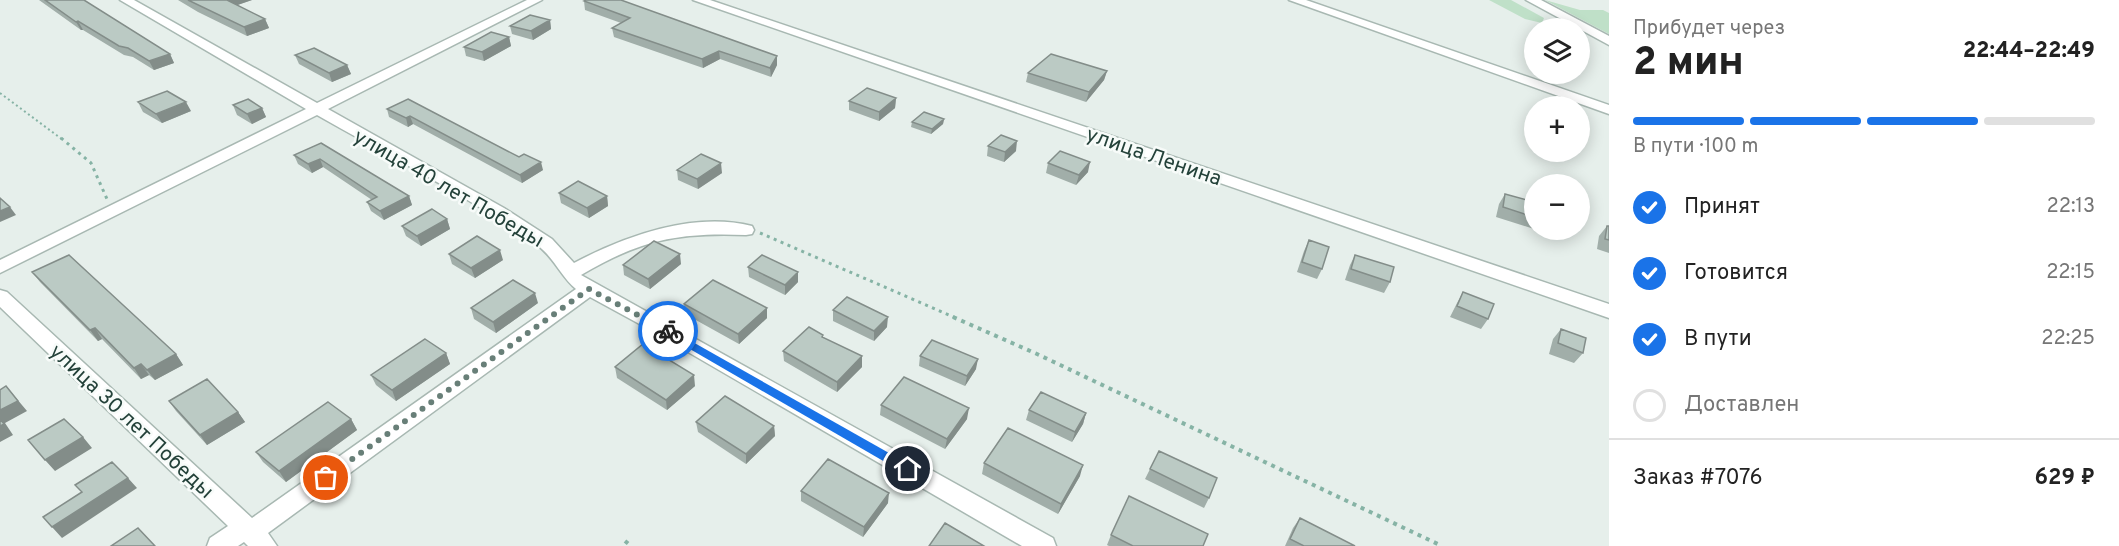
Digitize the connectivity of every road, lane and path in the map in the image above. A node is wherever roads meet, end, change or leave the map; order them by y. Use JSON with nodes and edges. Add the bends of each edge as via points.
{"nodes":[{"id":1,"x":126,"y":0,"type":"edge"},
{"id":2,"x":536,"y":0,"type":"edge"},
{"id":3,"x":699,"y":0,"type":"edge"},
{"id":4,"x":1295,"y":0,"type":"edge"},
{"id":5,"x":1532,"y":0,"type":"edge"},
{"id":6,"x":1609,"y":41,"type":"edge"},
{"id":7,"x":0,"y":93,"type":"edge"},
{"id":8,"x":1609,"y":110,"type":"edge"},
{"id":9,"x":317,"y":111,"type":"junction"},
{"id":10,"x":113,"y":212,"type":"junction"},
{"id":11,"x":746,"y":231,"type":"joint"},
{"id":12,"x":0,"y":267,"type":"edge"},
{"id":13,"x":572,"y":273,"type":"junction"},
{"id":14,"x":589,"y":289,"type":"junction"},
{"id":15,"x":0,"y":297,"type":"edge"},
{"id":16,"x":1609,"y":311,"type":"edge"},
{"id":17,"x":253,"y":535,"type":"edge"},
{"id":18,"x":625,"y":542,"type":"dead end"},
{"id":19,"x":219,"y":546,"type":"edge"},
{"id":20,"x":631,"y":546,"type":"edge"},
{"id":21,"x":1044,"y":546,"type":"edge"},
{"id":22,"x":1442,"y":546,"type":"edge"}],
"edges":[{"from":1,"to":9,"type":"street","name":"улица 40 лет Победы"},
{"from":2,"to":9,"type":"street"},
{"from":3,"to":16,"type":"street","name":"улица Ленина"},
{"from":4,"to":8,"type":"street"},
{"from":5,"to":6,"type":"street"},
{"from":7,"to":10,"type":"path","via":[[91,163]]},
{"from":9,"to":10,"type":"street"},
{"from":9,"to":13,"type":"street","name":"улица 40 лет Победы","via":[[498,212],[546,243]]},
{"from":10,"to":12,"type":"street"},
{"from":11,"to":13,"type":"street","via":[[680,230],[596,258]]},
{"from":11,"to":22,"type":"path","via":[[768,235],[1026,350]]},
{"from":13,"to":14,"type":"street","name":"улица 40 лет Победы"},
{"from":14,"to":17,"type":"street"},
{"from":14,"to":21,"type":"street","name":"улица 40 лет Победы"},
{"from":15,"to":17,"type":"street","name":"улица 30 лет Победы"},
{"from":17,"to":19,"type":"street"},
{"from":18,"to":20,"type":"path"}]}
